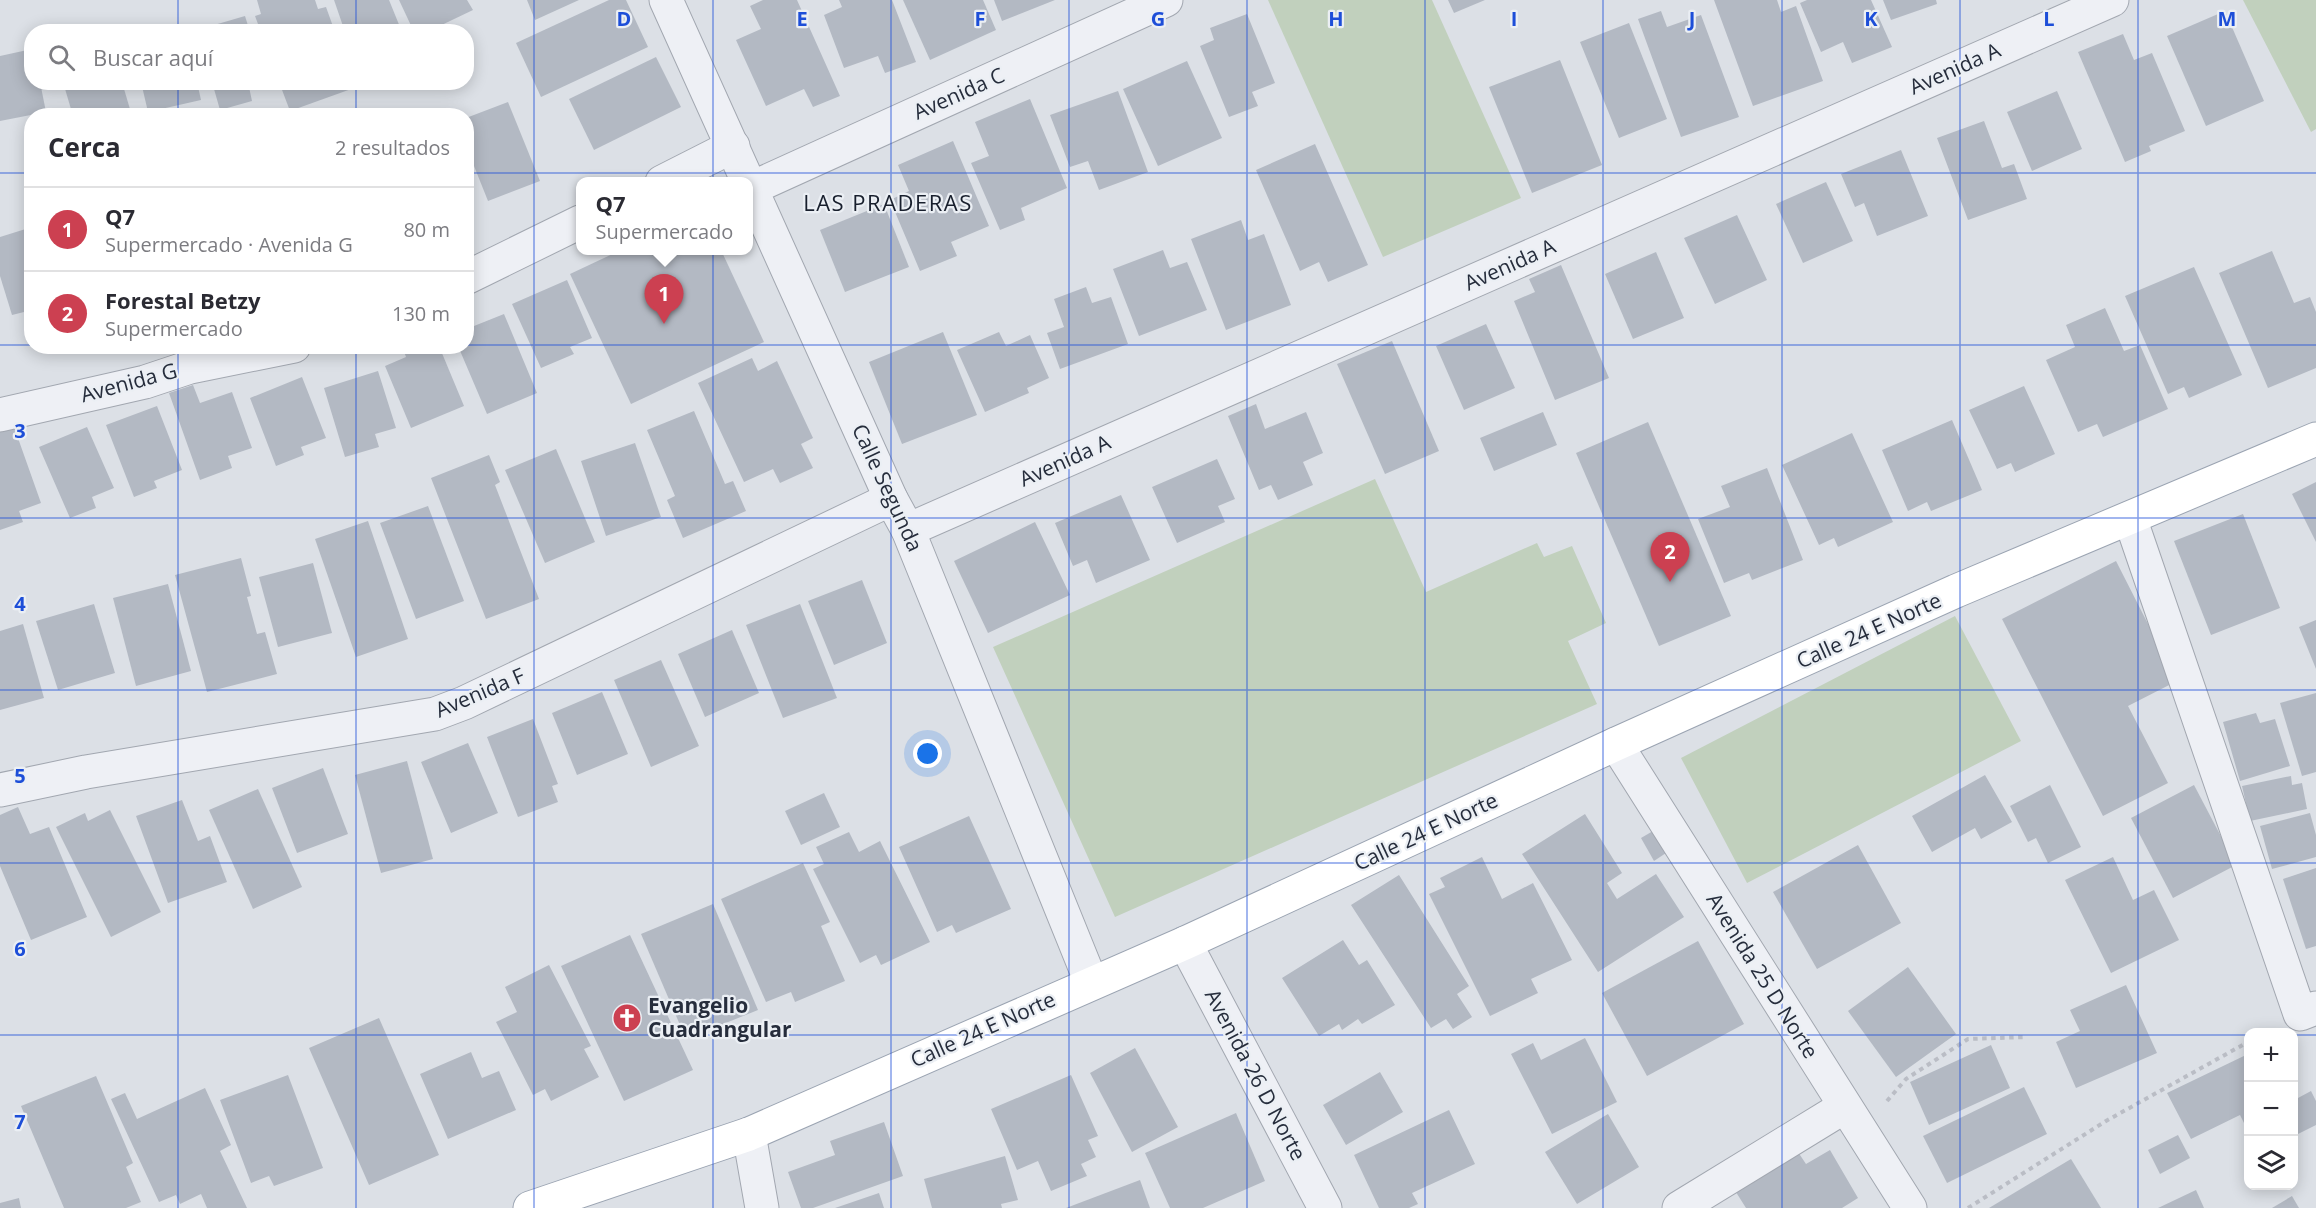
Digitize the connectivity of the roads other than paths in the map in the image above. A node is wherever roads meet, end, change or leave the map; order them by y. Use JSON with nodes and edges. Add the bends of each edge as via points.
{"nodes":[{"id":1,"x":666,"y":0,"type":"edge"},
{"id":2,"x":1166,"y":0,"type":"edge"},
{"id":3,"x":2112,"y":0,"type":"edge"},
{"id":4,"x":733,"y":147,"type":"junction"},
{"id":5,"x":672,"y":177,"type":"edge"},
{"id":6,"x":747,"y":177,"type":"edge"},
{"id":7,"x":753,"y":188,"type":"edge"},
{"id":8,"x":753,"y":190,"type":"edge"},
{"id":9,"x":576,"y":224,"type":"edge"},
{"id":10,"x":474,"y":274,"type":"edge"},
{"id":11,"x":254,"y":354,"type":"edge"},
{"id":12,"x":0,"y":415,"type":"edge"},
{"id":13,"x":2316,"y":439,"type":"edge"},
{"id":14,"x":891,"y":499,"type":"junction"},
{"id":15,"x":2130,"y":518,"type":"junction"},
{"id":16,"x":908,"y":530,"type":"junction"},
{"id":17,"x":1616,"y":744,"type":"junction"},
{"id":18,"x":0,"y":790,"type":"edge"},
{"id":19,"x":1185,"y":943,"type":"junction"},
{"id":20,"x":1091,"y":982,"type":"junction"},
{"id":21,"x":2316,"y":1008,"type":"edge"},
{"id":22,"x":1853,"y":1119,"type":"junction"},
{"id":23,"x":749,"y":1134,"type":"junction"},
{"id":24,"x":530,"y":1208,"type":"edge"},
{"id":25,"x":762,"y":1208,"type":"edge"},
{"id":26,"x":1325,"y":1208,"type":"edge"},
{"id":27,"x":1679,"y":1208,"type":"edge"},
{"id":28,"x":1910,"y":1208,"type":"edge"}],
"edges":[{"from":1,"to":4,"type":"street","name":"Calle Segunda"},
{"from":2,"to":7,"type":"street","name":"Avenida C"},
{"from":3,"to":16,"type":"street","name":"Avenida A"},
{"from":4,"to":5,"type":"street"},
{"from":4,"to":6,"type":"street","name":"Calle Segunda"},
{"from":8,"to":14,"type":"street","name":"Calle Segunda"},
{"from":9,"to":10,"type":"street"},
{"from":11,"to":12,"type":"street","name":"Avenida G"},
{"from":13,"to":15,"type":"main road","name":"Calle 24 E Norte"},
{"from":14,"to":16,"type":"street","name":"Calle Segunda"},
{"from":14,"to":18,"type":"street","name":"Avenida F","via":[[435,714]]},
{"from":15,"to":17,"type":"main road","name":"Calle 24 E Norte","via":[[1956,591]]},
{"from":15,"to":21,"type":"street","via":[[2300,1014]]},
{"from":16,"to":20,"type":"street","name":"Calle Segunda"},
{"from":17,"to":19,"type":"main road","name":"Calle 24 E Norte"},
{"from":17,"to":22,"type":"street","name":"Avenida 25 D Norte"},
{"from":19,"to":20,"type":"main road","name":"Calle 24 E Norte"},
{"from":19,"to":26,"type":"street","name":"Avenida 26 D Norte"},
{"from":20,"to":23,"type":"main road","name":"Calle 24 E Norte"},
{"from":22,"to":27,"type":"street"},
{"from":22,"to":28,"type":"street","name":"Avenida 25 D Norte"},
{"from":23,"to":24,"type":"main road","name":"Calle 24 E Norte"},
{"from":23,"to":25,"type":"street"}]}
